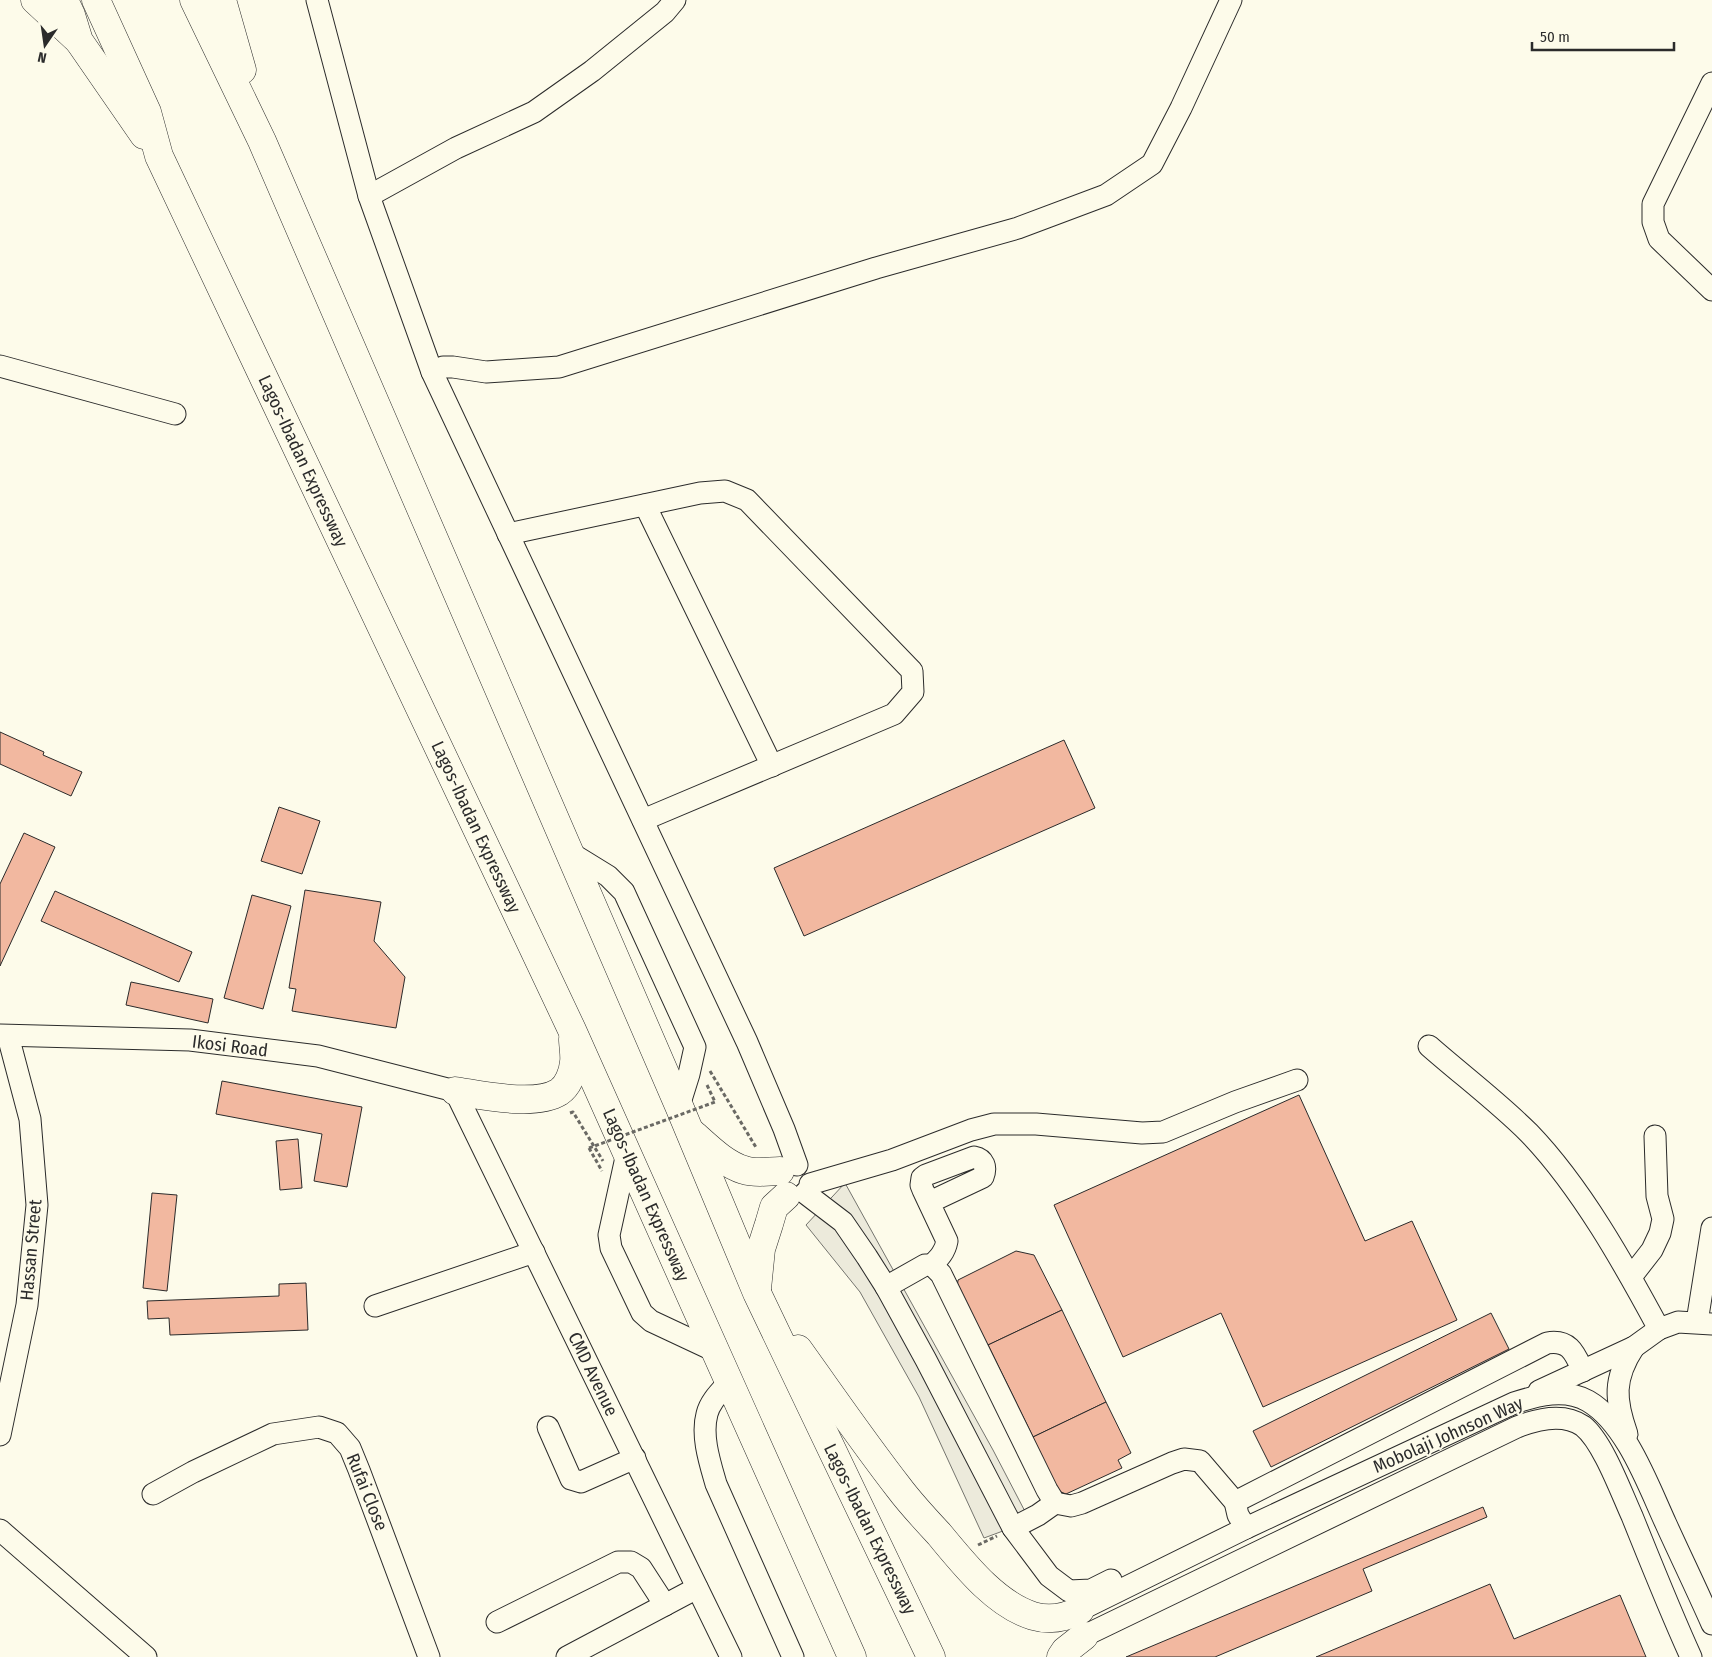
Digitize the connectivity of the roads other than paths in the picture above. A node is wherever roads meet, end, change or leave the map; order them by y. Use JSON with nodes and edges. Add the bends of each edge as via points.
{"nodes":[{"id":1,"x":35,"y":0,"type":"edge"},
{"id":2,"x":64,"y":0,"type":"edge"},
{"id":3,"x":96,"y":0,"type":"edge"},
{"id":4,"x":194,"y":0,"type":"edge"},
{"id":5,"x":222,"y":0,"type":"edge"},
{"id":6,"x":317,"y":0,"type":"edge"},
{"id":7,"x":676,"y":0,"type":"edge"},
{"id":8,"x":1231,"y":0,"type":"edge"},
{"id":9,"x":78,"y":40,"type":"junction"},
{"id":10,"x":1712,"y":83,"type":"edge"},
{"id":11,"x":262,"y":141,"type":"junction"},
{"id":12,"x":159,"y":156,"type":"junction"},
{"id":13,"x":369,"y":196,"type":"junction"},
{"id":14,"x":1712,"y":290,"type":"edge"},
{"id":15,"x":0,"y":366,"type":"edge"},
{"id":16,"x":432,"y":372,"type":"junction"},
{"id":17,"x":175,"y":414,"type":"dead end"},
{"id":18,"x":645,"y":505,"type":"junction"},
{"id":19,"x":508,"y":534,"type":"junction"},
{"id":20,"x":772,"y":766,"type":"junction"},
{"id":21,"x":644,"y":820,"type":"junction"},
{"id":22,"x":569,"y":852,"type":"junction"},
{"id":23,"x":572,"y":1030,"type":"junction"},
{"id":24,"x":4,"y":1035,"type":"edge"},
{"id":25,"x":1429,"y":1046,"type":"dead end"},
{"id":26,"x":1297,"y":1080,"type":"dead end"},
{"id":27,"x":455,"y":1091,"type":"junction"},
{"id":28,"x":678,"y":1106,"type":"junction"},
{"id":29,"x":689,"y":1131,"type":"junction"},
{"id":30,"x":1655,"y":1136,"type":"dead end"},
{"id":31,"x":627,"y":1153,"type":"junction"},
{"id":32,"x":796,"y":1182,"type":"junction"},
{"id":33,"x":930,"y":1202,"type":"dead end"},
{"id":34,"x":1712,"y":1228,"type":"edge"},
{"id":35,"x":534,"y":1252,"type":"junction"},
{"id":36,"x":932,"y":1265,"type":"junction"},
{"id":37,"x":1631,"y":1277,"type":"junction"},
{"id":38,"x":886,"y":1287,"type":"junction"},
{"id":39,"x":757,"y":1293,"type":"junction"},
{"id":40,"x":375,"y":1306,"type":"dead end"},
{"id":41,"x":1704,"y":1323,"type":"edge"},
{"id":42,"x":1659,"y":1330,"type":"junction"},
{"id":43,"x":1634,"y":1347,"type":"junction"},
{"id":44,"x":715,"y":1351,"type":"junction"},
{"id":45,"x":1583,"y":1371,"type":"junction"},
{"id":46,"x":729,"y":1382,"type":"junction"},
{"id":47,"x":1550,"y":1390,"type":"junction"},
{"id":48,"x":1617,"y":1393,"type":"junction"},
{"id":49,"x":1605,"y":1415,"type":"junction"},
{"id":50,"x":1548,"y":1418,"type":"junction"},
{"id":51,"x":548,"y":1428,"type":"dead end"},
{"id":52,"x":1588,"y":1433,"type":"junction"},
{"id":53,"x":0,"y":1435,"type":"edge"},
{"id":54,"x":1633,"y":1451,"type":"junction"},
{"id":55,"x":635,"y":1458,"type":"junction"},
{"id":56,"x":153,"y":1494,"type":"dead end"},
{"id":57,"x":1235,"y":1502,"type":"junction"},
{"id":58,"x":1055,"y":1503,"type":"junction"},
{"id":59,"x":1013,"y":1528,"type":"junction"},
{"id":60,"x":1246,"y":1528,"type":"junction"},
{"id":61,"x":0,"y":1530,"type":"edge"},
{"id":62,"x":1117,"y":1576,"type":"dead end"},
{"id":63,"x":698,"y":1588,"type":"junction"},
{"id":64,"x":664,"y":1604,"type":"junction"},
{"id":65,"x":1080,"y":1610,"type":"joint"},
{"id":66,"x":497,"y":1622,"type":"dead end"},
{"id":67,"x":1712,"y":1624,"type":"edge"},
{"id":68,"x":1084,"y":1636,"type":"joint"},
{"id":69,"x":146,"y":1657,"type":"edge"},
{"id":70,"x":429,"y":1657,"type":"edge"},
{"id":71,"x":567,"y":1657,"type":"edge"},
{"id":72,"x":730,"y":1657,"type":"edge"},
{"id":73,"x":793,"y":1657,"type":"edge"},
{"id":74,"x":852,"y":1657,"type":"edge"},
{"id":75,"x":931,"y":1657,"type":"edge"},
{"id":76,"x":1061,"y":1657,"type":"edge"},
{"id":77,"x":1691,"y":1657,"type":"edge"}],
"edges":[{"from":1,"to":9,"type":"highway"},
{"from":2,"to":9,"type":"highway"},
{"from":3,"to":12,"type":"highway","name":"Lagos-Ibadan Expressway","via":[[147,112]]},
{"from":4,"to":11,"type":"highway","name":"Lagos-Ibadan Expressway"},
{"from":5,"to":11,"type":"highway"},
{"from":6,"to":13,"type":"street"},
{"from":7,"to":13,"type":"street","via":[[592,71],[534,112],[456,148]]},
{"from":8,"to":16,"type":"street","via":[[1152,164],[1106,195],[1018,228],[876,268],[559,367],[486,372],[453,366]]},
{"from":9,"to":12,"type":"highway"},
{"from":10,"to":14,"type":"street","via":[[1653,204],[1653,222],[1659,239]]},
{"from":11,"to":22,"type":"highway","name":"Lagos-Ibadan Expressway"},
{"from":12,"to":23,"type":"highway","name":"Lagos-Ibadan Expressway"},
{"from":13,"to":16,"type":"street"},
{"from":15,"to":17,"type":"street"},
{"from":16,"to":19,"type":"street"},
{"from":18,"to":19,"type":"street"},
{"from":18,"to":20,"type":"street"},
{"from":18,"to":20,"type":"street","via":[[725,491],[747,500],[912,671],[913,692],[894,714]]},
{"from":19,"to":21,"type":"street"},
{"from":20,"to":21,"type":"street"},
{"from":21,"to":32,"type":"street","via":[[747,1042],[789,1142]]},
{"from":22,"to":28,"type":"highway","name":"Lagos-Ibadan Expressway"},
{"from":22,"to":28,"type":"street","via":[[608,876],[624,892],[695,1047]]},
{"from":23,"to":27,"type":"highway","via":[[575,1061],[570,1080],[560,1092],[546,1098],[520,1099]]},
{"from":23,"to":31,"type":"highway","name":"Lagos-Ibadan Expressway"},
{"from":24,"to":27,"type":"street","name":"Ikosi Road","via":[[190,1040],[308,1055]]},
{"from":24,"to":53,"type":"street","name":"Hassan Street","via":[[30,1119],[37,1205],[27,1305]]},
{"from":25,"to":37,"type":"street","via":[[1505,1110],[1554,1162]]},
{"from":26,"to":32,"type":"street","via":[[1163,1132],[994,1124],[892,1160]]},
{"from":27,"to":35,"type":"street","name":"CMD Avenue"},
{"from":28,"to":29,"type":"highway","name":"Lagos-Ibadan Expressway"},
{"from":29,"to":32,"type":"highway","via":[[721,1157],[744,1170]]},
{"from":29,"to":39,"type":"highway","name":"Lagos-Ibadan Expressway"},
{"from":30,"to":37,"type":"street","via":[[1657,1196],[1663,1219],[1652,1250]]},
{"from":31,"to":44,"type":"highway","name":"Lagos-Ibadan Expressway"},
{"from":31,"to":44,"type":"street","via":[[609,1235],[611,1248],[642,1313]]},
{"from":32,"to":38,"type":"street","via":[[842,1222]]},
{"from":32,"to":39,"type":"highway","via":[[774,1207],[768,1224],[761,1250]]},
{"from":33,"to":36,"type":"street","via":[[947,1241],[946,1248]]},
{"from":34,"to":41,"type":"street"},
{"from":35,"to":40,"type":"street"},
{"from":35,"to":55,"type":"street","name":"CMD Avenue"},
{"from":36,"to":38,"type":"street","via":[[919,1267]]},
{"from":36,"to":58,"type":"street","via":[[941,1274]]},
{"from":37,"to":42,"type":"street"},
{"from":38,"to":59,"type":"street"},
{"from":39,"to":65,"type":"highway","via":[[900,1489],[986,1587],[1031,1615],[1048,1619],[1066,1617]]},
{"from":39,"to":75,"type":"highway","name":"Lagos-Ibadan Expressway"},
{"from":41,"to":42,"type":"street","via":[[1678,1322]]},
{"from":42,"to":43,"type":"street"},
{"from":43,"to":45,"type":"street"},
{"from":43,"to":48,"type":"street","via":[[1624,1361]]},
{"from":44,"to":46,"type":"highway","name":"Lagos-Ibadan Expressway"},
{"from":45,"to":47,"type":"street"},
{"from":45,"to":57,"type":"street","via":[[1574,1353],[1564,1344],[1547,1343]]},
{"from":46,"to":73,"type":"street","via":[[706,1414],[705,1434],[710,1462],[716,1484]]},
{"from":46,"to":74,"type":"highway","name":"Lagos-Ibadan Expressway"},
{"from":47,"to":49,"type":"street","name":"Mobolaji Johnson Way","via":[[1586,1400]]},
{"from":47,"to":50,"type":"street","via":[[1546,1409]]},
{"from":47,"to":60,"type":"street","name":"Mobolaji Johnson Way","via":[[1514,1403]]},
{"from":48,"to":49,"type":"street"},
{"from":48,"to":54,"type":"street","via":[[1619,1411]]},
{"from":49,"to":52,"type":"street"},
{"from":49,"to":54,"type":"street","name":"Mobolaji Johnson Way"},
{"from":50,"to":52,"type":"street","name":"Mobolaji Johnson Way","via":[[1570,1420],[1583,1426]]},
{"from":50,"to":68,"type":"street","name":"Mobolaji Johnson Way","via":[[1517,1427]]},
{"from":51,"to":55,"type":"street","via":[[571,1479],[581,1482]]},
{"from":52,"to":77,"type":"street","name":"Mobolaji Johnson Way","via":[[1619,1487]]},
{"from":54,"to":67,"type":"street","name":"Mobolaji Johnson Way"},
{"from":55,"to":63,"type":"street","name":"CMD Avenue"},
{"from":56,"to":70,"type":"street","name":"Rufai Close","via":[[273,1434],[319,1427],[337,1433],[350,1448]]},
{"from":57,"to":58,"type":"street","via":[[1200,1462],[1184,1459],[1082,1503],[1071,1506]]},
{"from":57,"to":60,"type":"street","via":[[1238,1516]]},
{"from":58,"to":59,"type":"street"},
{"from":59,"to":62,"type":"street","via":[[1049,1576],[1069,1591],[1091,1590]]},
{"from":60,"to":65,"type":"street","name":"Mobolaji Johnson Way"},
{"from":61,"to":69,"type":"street"},
{"from":63,"to":64,"type":"street"},
{"from":63,"to":72,"type":"street","name":"CMD Avenue"},
{"from":64,"to":66,"type":"street","via":[[641,1568],[631,1562],[618,1562]]},
{"from":64,"to":71,"type":"street"},
{"from":68,"to":76,"type":"highway"}]}
